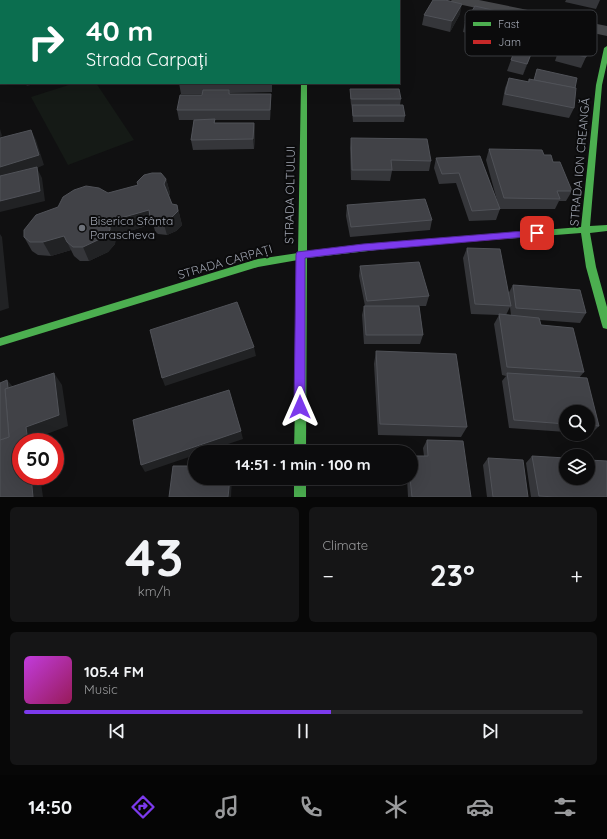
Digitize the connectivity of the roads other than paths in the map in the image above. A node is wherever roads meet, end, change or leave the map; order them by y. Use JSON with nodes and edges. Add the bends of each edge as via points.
{"nodes":[{"id":1,"x":458,"y":0,"type":"edge"},
{"id":2,"x":506,"y":10,"type":"edge"},
{"id":3,"x":597,"y":29,"type":"edge"},
{"id":4,"x":607,"y":31,"type":"edge"},
{"id":5,"x":607,"y":48,"type":"edge"},
{"id":6,"x":304,"y":84,"type":"edge"},
{"id":7,"x":607,"y":228,"type":"edge"},
{"id":8,"x":584,"y":229,"type":"junction"},
{"id":9,"x":300,"y":255,"type":"junction"},
{"id":10,"x":607,"y":325,"type":"edge"},
{"id":11,"x":0,"y":342,"type":"edge"},
{"id":12,"x":300,"y":445,"type":"edge"},
{"id":13,"x":300,"y":485,"type":"edge"},
{"id":14,"x":300,"y":497,"type":"edge"}],
"edges":[{"from":1,"to":2,"type":"street"},
{"from":3,"to":4,"type":"street"},
{"from":5,"to":8,"type":"street","name":"STRADA ION CREANGĂ","via":[[599,85]]},
{"from":6,"to":9,"type":"street","name":"STRADA OLTULUI"},
{"from":7,"to":8,"type":"street","name":"STRADA CARPAȚI"},
{"from":8,"to":9,"type":"street","name":"STRADA CARPAȚI","via":[[363,247]]},
{"from":8,"to":10,"type":"street","name":"STRADA ION CREANGĂ","via":[[591,267]]},
{"from":9,"to":11,"type":"street","name":"STRADA CARPAȚI","via":[[258,263]]},
{"from":9,"to":12,"type":"street","name":"STRADA OLTULUI"},
{"from":13,"to":14,"type":"street"}]}
